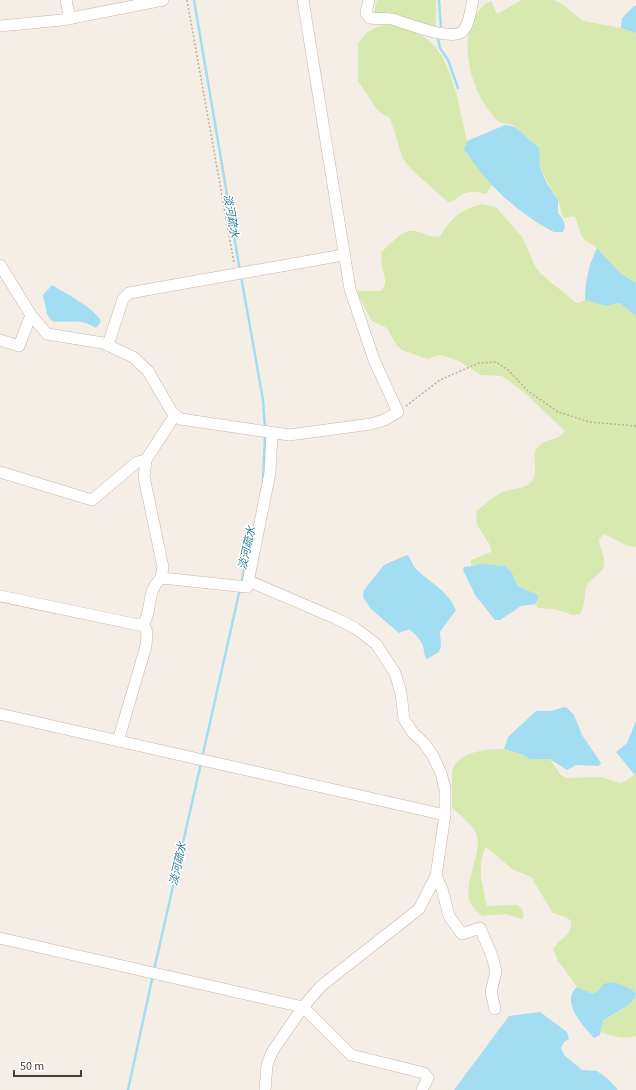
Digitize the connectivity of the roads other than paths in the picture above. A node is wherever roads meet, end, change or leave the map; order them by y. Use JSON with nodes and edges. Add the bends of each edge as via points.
{"nodes":[{"id":1,"x":66,"y":0,"type":"edge"},
{"id":2,"x":163,"y":0,"type":"edge"},
{"id":3,"x":303,"y":0,"type":"edge"},
{"id":4,"x":369,"y":0,"type":"edge"},
{"id":5,"x":473,"y":0,"type":"edge"},
{"id":6,"x":70,"y":19,"type":"junction"},
{"id":7,"x":0,"y":26,"type":"edge"},
{"id":8,"x":343,"y":255,"type":"junction"},
{"id":9,"x":0,"y":265,"type":"edge"},
{"id":10,"x":31,"y":315,"type":"junction"},
{"id":11,"x":0,"y":340,"type":"edge"},
{"id":12,"x":108,"y":345,"type":"junction"},
{"id":13,"x":175,"y":415,"type":"junction"},
{"id":14,"x":267,"y":432,"type":"junction"},
{"id":15,"x":146,"y":460,"type":"junction"},
{"id":16,"x":0,"y":472,"type":"edge"},
{"id":17,"x":160,"y":578,"type":"junction"},
{"id":18,"x":243,"y":585,"type":"junction"},
{"id":19,"x":0,"y":596,"type":"edge"},
{"id":20,"x":143,"y":624,"type":"junction"},
{"id":21,"x":0,"y":714,"type":"edge"},
{"id":22,"x":118,"y":741,"type":"junction"},
{"id":23,"x":445,"y":815,"type":"junction"},
{"id":24,"x":436,"y":876,"type":"junction"},
{"id":25,"x":0,"y":938,"type":"edge"},
{"id":26,"x":303,"y":1007,"type":"junction"},
{"id":27,"x":495,"y":1010,"type":"dead end"},
{"id":28,"x":265,"y":1090,"type":"edge"},
{"id":29,"x":422,"y":1090,"type":"edge"}],
"edges":[{"from":1,"to":6,"type":"street"},
{"from":2,"to":6,"type":"street"},
{"from":3,"to":8,"type":"street"},
{"from":4,"to":5,"type":"street","via":[[366,13],[370,18],[389,19],[425,31],[456,34],[464,29]]},
{"from":6,"to":7,"type":"street"},
{"from":8,"to":12,"type":"street","via":[[127,294],[123,299]]},
{"from":8,"to":14,"type":"street","via":[[350,289],[374,360],[398,412],[379,421],[353,427],[289,435]]},
{"from":9,"to":10,"type":"street"},
{"from":10,"to":11,"type":"street","via":[[19,346]]},
{"from":10,"to":12,"type":"street","via":[[48,334]]},
{"from":12,"to":13,"type":"street","via":[[133,357],[148,371]]},
{"from":13,"to":14,"type":"street","via":[[180,419],[194,422]]},
{"from":13,"to":15,"type":"street"},
{"from":14,"to":18,"type":"street","via":[[270,473]]},
{"from":15,"to":16,"type":"street","via":[[137,462],[92,500]]},
{"from":15,"to":17,"type":"street","via":[[144,477],[163,566]]},
{"from":17,"to":18,"type":"street"},
{"from":17,"to":20,"type":"street","via":[[151,594]]},
{"from":18,"to":23,"type":"street","via":[[335,618],[355,628],[376,644],[395,673],[404,719],[433,756],[441,773],[445,789]]},
{"from":19,"to":20,"type":"street"},
{"from":20,"to":22,"type":"street","via":[[147,632],[146,646]]},
{"from":21,"to":22,"type":"street"},
{"from":22,"to":23,"type":"street"},
{"from":23,"to":24,"type":"street"},
{"from":24,"to":26,"type":"street","via":[[418,909],[321,986]]},
{"from":24,"to":27,"type":"street","via":[[449,916],[462,934],[480,928],[496,971],[491,992]]},
{"from":25,"to":26,"type":"street"},
{"from":26,"to":28,"type":"street","via":[[272,1052],[267,1066]]},
{"from":26,"to":29,"type":"street","via":[[350,1055],[424,1073],[428,1078]]}]}
